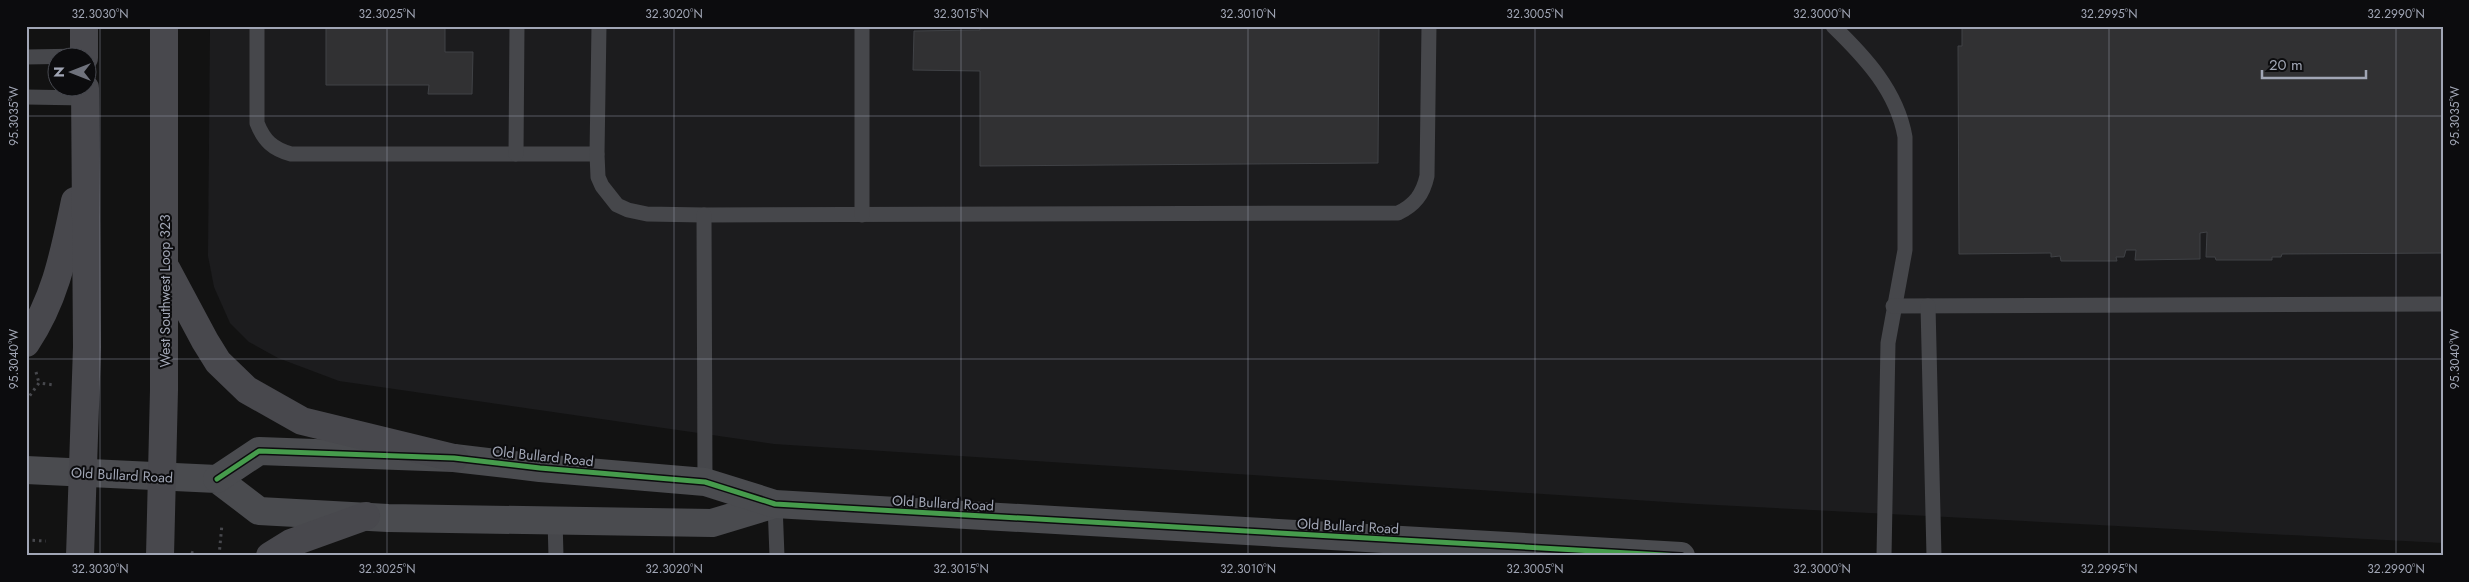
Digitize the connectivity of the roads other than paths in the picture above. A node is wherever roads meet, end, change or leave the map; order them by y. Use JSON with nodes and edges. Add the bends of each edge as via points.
{"nodes":[{"id":1,"x":84,"y":26,"type":"edge"},
{"id":2,"x":164,"y":26,"type":"edge"},
{"id":3,"x":257,"y":26,"type":"edge"},
{"id":4,"x":517,"y":26,"type":"edge"},
{"id":5,"x":598,"y":26,"type":"edge"},
{"id":6,"x":862,"y":26,"type":"edge"},
{"id":7,"x":1428,"y":26,"type":"edge"},
{"id":8,"x":1833,"y":26,"type":"edge"},
{"id":9,"x":84,"y":48,"type":"edge"},
{"id":10,"x":26,"y":57,"type":"edge"},
{"id":11,"x":48,"y":57,"type":"edge"},
{"id":12,"x":48,"y":96,"type":"edge"},
{"id":13,"x":26,"y":97,"type":"edge"},
{"id":14,"x":85,"y":98,"type":"edge"},
{"id":15,"x":85,"y":153,"type":"junction"},
{"id":16,"x":516,"y":154,"type":"junction"},
{"id":17,"x":597,"y":154,"type":"junction"},
{"id":18,"x":862,"y":214,"type":"junction"},
{"id":19,"x":704,"y":215,"type":"junction"},
{"id":20,"x":165,"y":266,"type":"junction"},
{"id":21,"x":2443,"y":304,"type":"edge"},
{"id":22,"x":1893,"y":306,"type":"junction"},
{"id":23,"x":1928,"y":306,"type":"junction"},
{"id":24,"x":26,"y":343,"type":"edge"},
{"id":25,"x":454,"y":458,"type":"junction"},
{"id":26,"x":26,"y":470,"type":"edge"},
{"id":27,"x":84,"y":473,"type":"junction"},
{"id":28,"x":163,"y":477,"type":"junction"},
{"id":29,"x":217,"y":479,"type":"junction"},
{"id":30,"x":705,"y":482,"type":"junction"},
{"id":31,"x":775,"y":504,"type":"junction"},
{"id":32,"x":366,"y":516,"type":"junction"},
{"id":33,"x":555,"y":520,"type":"junction"},
{"id":34,"x":80,"y":556,"type":"edge"},
{"id":35,"x":160,"y":556,"type":"edge"},
{"id":36,"x":270,"y":556,"type":"edge"},
{"id":37,"x":556,"y":556,"type":"edge"},
{"id":38,"x":777,"y":556,"type":"edge"},
{"id":39,"x":1680,"y":556,"type":"edge"},
{"id":40,"x":1884,"y":556,"type":"edge"},
{"id":41,"x":1934,"y":556,"type":"edge"}],
"edges":[{"from":1,"to":9,"type":"highway"},
{"from":2,"to":20,"type":"highway","name":"West Southwest Loop 323"},
{"from":3,"to":16,"type":"lane","via":[[258,123],[262,136],[278,150],[291,154]]},
{"from":4,"to":16,"type":"lane"},
{"from":5,"to":17,"type":"lane"},
{"from":6,"to":18,"type":"lane"},
{"from":7,"to":18,"type":"lane","via":[[1427,176],[1415,202],[1398,213]]},
{"from":8,"to":22,"type":"lane","via":[[1884,84],[1903,123],[1905,250]]},
{"from":10,"to":11,"type":"lane"},
{"from":12,"to":13,"type":"lane"},
{"from":14,"to":15,"type":"highway"},
{"from":15,"to":24,"type":"highway","via":[[54,290]]},
{"from":15,"to":27,"type":"highway","via":[[87,347]]},
{"from":16,"to":17,"type":"lane"},
{"from":17,"to":19,"type":"lane","via":[[598,177],[617,205],[638,213]]},
{"from":18,"to":19,"type":"lane"},
{"from":19,"to":30,"type":"lane"},
{"from":20,"to":25,"type":"highway","via":[[218,362],[246,390],[302,421]]},
{"from":20,"to":28,"type":"highway","name":"West Southwest Loop 323"},
{"from":21,"to":23,"type":"lane"},
{"from":22,"to":23,"type":"lane"},
{"from":22,"to":40,"type":"lane","via":[[1888,343]]},
{"from":23,"to":41,"type":"lane"},
{"from":25,"to":29,"type":"street","name":"Old Bullard Road","via":[[259,451]]},
{"from":25,"to":30,"type":"street","name":"Old Bullard Road"},
{"from":26,"to":27,"type":"street","name":"Old Bullard Road"},
{"from":27,"to":28,"type":"street","name":"Old Bullard Road"},
{"from":27,"to":34,"type":"highway"},
{"from":28,"to":29,"type":"street","name":"Old Bullard Road"},
{"from":28,"to":35,"type":"highway","name":"West Southwest Loop 323"},
{"from":29,"to":32,"type":"street","name":"Old Bullard Road","via":[[259,512]]},
{"from":30,"to":31,"type":"street","name":"Old Bullard Road"},
{"from":31,"to":33,"type":"street","name":"Old Bullard Road","via":[[712,523]]},
{"from":31,"to":38,"type":"lane"},
{"from":31,"to":39,"type":"street","name":"Old Bullard Road"},
{"from":32,"to":33,"type":"street","name":"Old Bullard Road"},
{"from":32,"to":36,"type":"highway","via":[[291,543]]},
{"from":33,"to":37,"type":"lane"}]}
